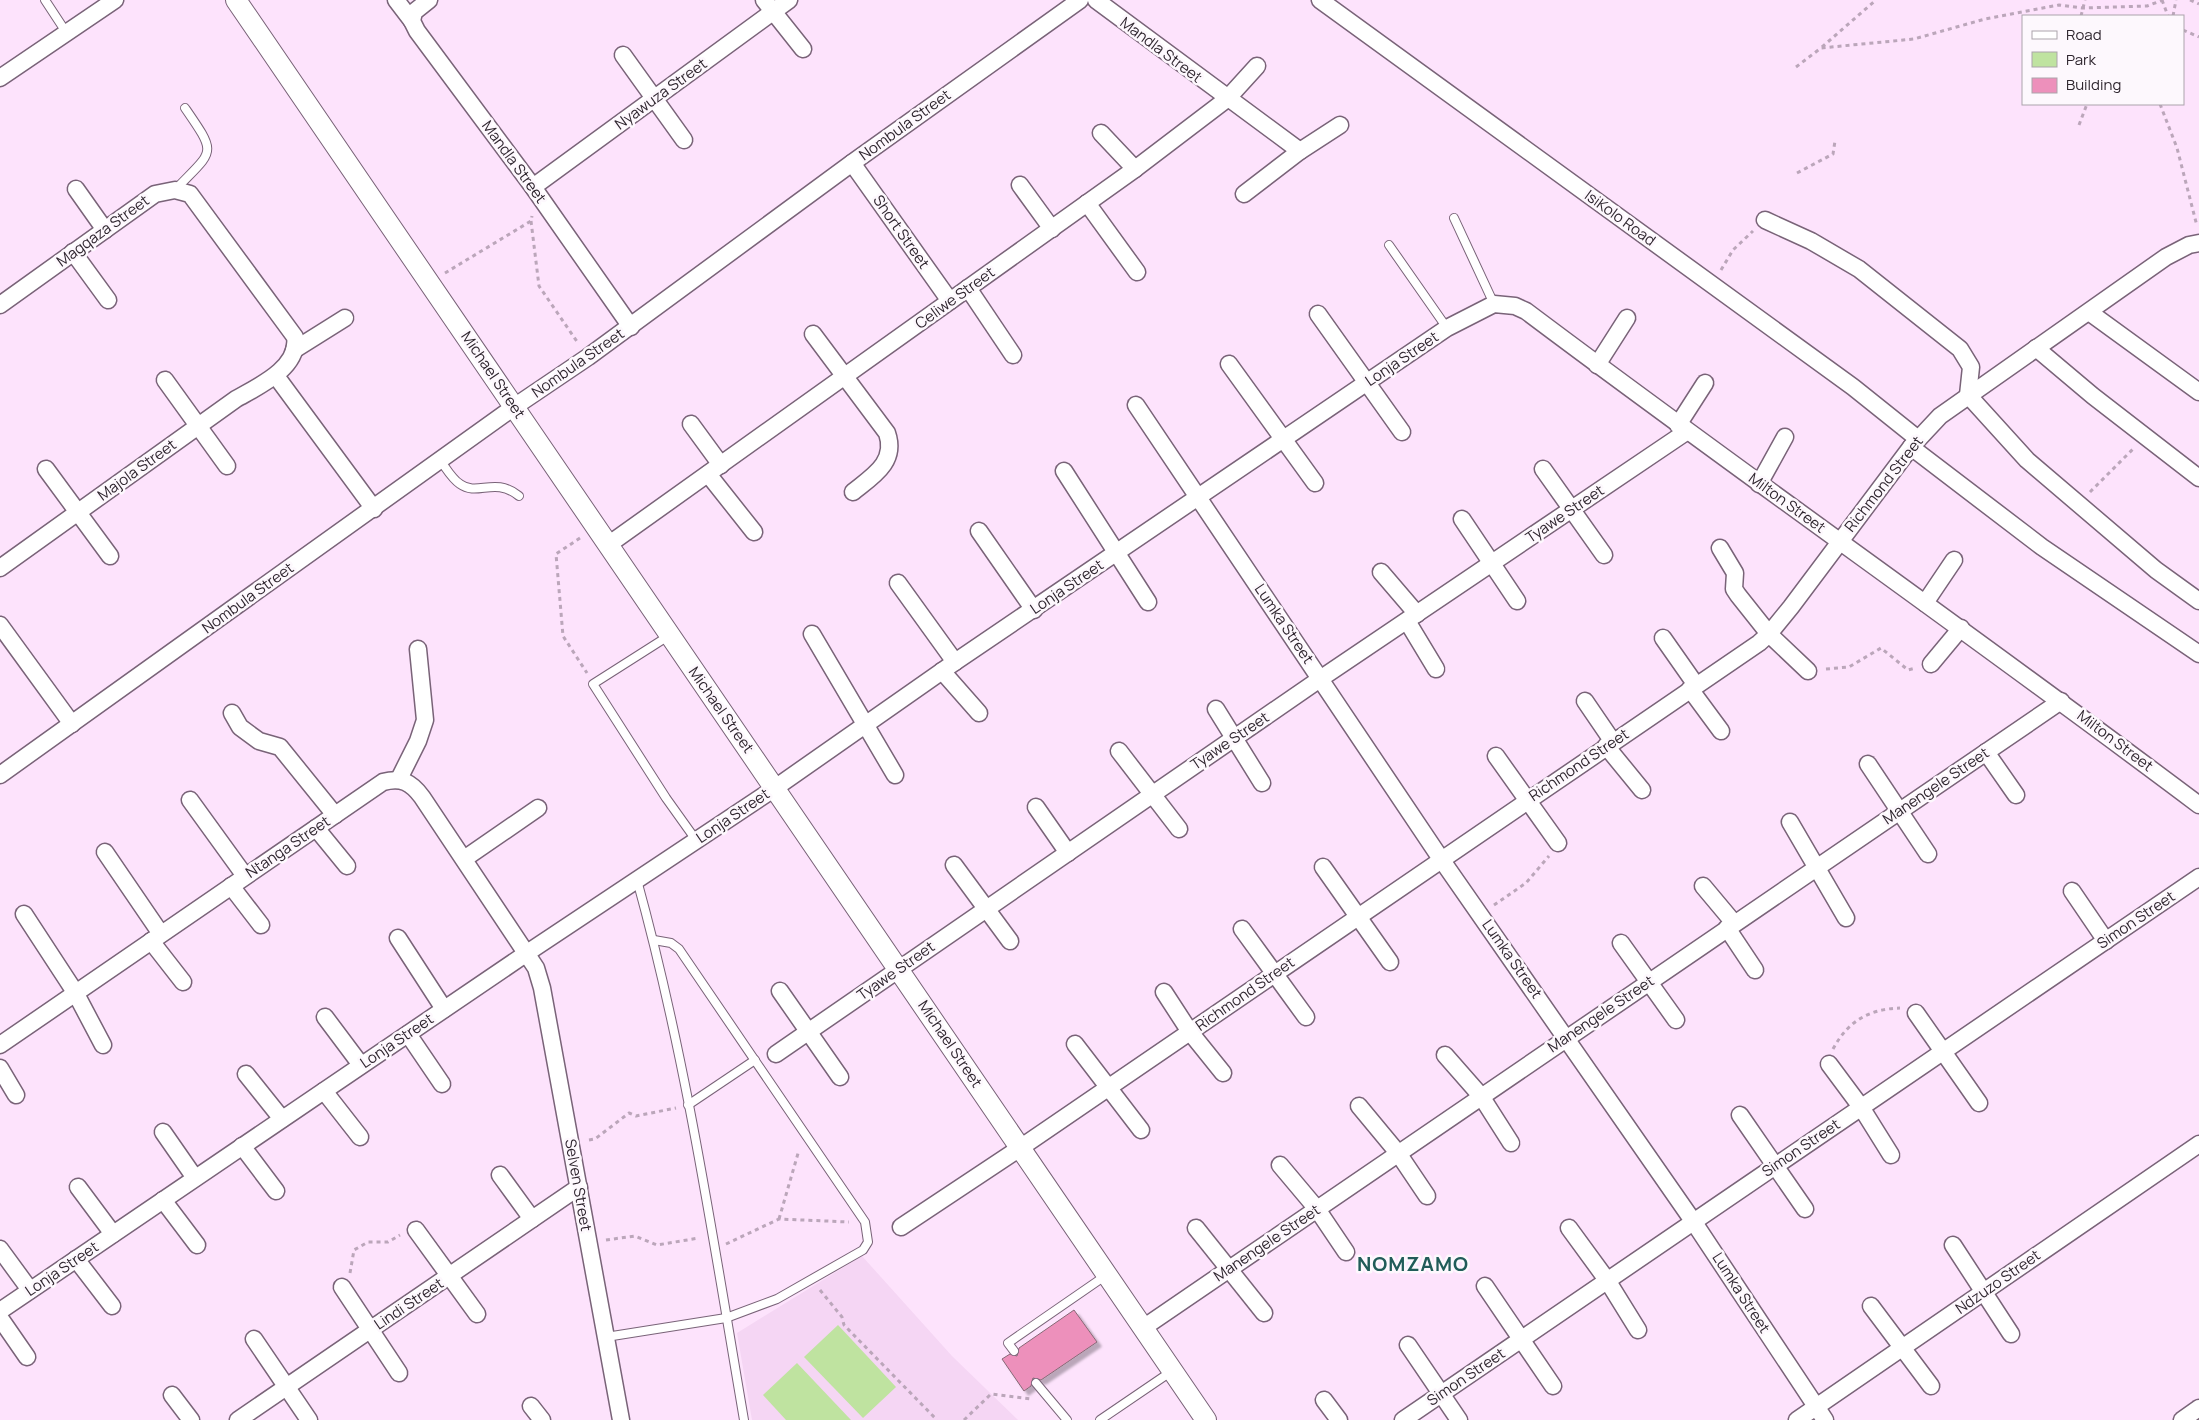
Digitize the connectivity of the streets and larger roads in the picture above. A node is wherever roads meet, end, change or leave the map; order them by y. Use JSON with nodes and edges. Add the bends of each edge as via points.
{"nodes":[{"id":1,"x":115,"y":0,"type":"edge"},
{"id":2,"x":236,"y":0,"type":"edge"},
{"id":3,"x":396,"y":0,"type":"edge"},
{"id":4,"x":429,"y":0,"type":"edge"},
{"id":5,"x":789,"y":0,"type":"edge"},
{"id":6,"x":1080,"y":0,"type":"edge"},
{"id":7,"x":1096,"y":0,"type":"edge"},
{"id":8,"x":1320,"y":0,"type":"edge"},
{"id":9,"x":768,"y":6,"type":"edge"},
{"id":10,"x":412,"y":21,"type":"junction"},
{"id":11,"x":803,"y":49,"type":"dead end"},
{"id":12,"x":623,"y":55,"type":"dead end"},
{"id":13,"x":1257,"y":66,"type":"dead end"},
{"id":14,"x":0,"y":78,"type":"edge"},
{"id":15,"x":655,"y":98,"type":"junction"},
{"id":16,"x":1227,"y":99,"type":"junction"},
{"id":17,"x":1340,"y":126,"type":"dead end"},
{"id":18,"x":1101,"y":132,"type":"dead end"},
{"id":19,"x":684,"y":140,"type":"dead end"},
{"id":20,"x":1300,"y":151,"type":"junction"},
{"id":21,"x":852,"y":163,"type":"junction"},
{"id":22,"x":1134,"y":169,"type":"junction"},
{"id":23,"x":1020,"y":185,"type":"dead end"},
{"id":24,"x":533,"y":187,"type":"junction"},
{"id":25,"x":76,"y":188,"type":"dead end"},
{"id":26,"x":1244,"y":194,"type":"dead end"},
{"id":27,"x":1087,"y":203,"type":"junction"},
{"id":28,"x":1765,"y":220,"type":"road end"},
{"id":29,"x":1052,"y":229,"type":"junction"},
{"id":30,"x":105,"y":230,"type":"junction"},
{"id":31,"x":2199,"y":243,"type":"edge"},
{"id":32,"x":73,"y":252,"type":"junction"},
{"id":33,"x":1136,"y":272,"type":"dead end"},
{"id":34,"x":968,"y":288,"type":"junction"},
{"id":35,"x":108,"y":300,"type":"dead end"},
{"id":36,"x":950,"y":301,"type":"junction"},
{"id":37,"x":1494,"y":304,"type":"joint"},
{"id":38,"x":0,"y":305,"type":"edge"},
{"id":39,"x":2089,"y":312,"type":"junction"},
{"id":40,"x":1318,"y":314,"type":"dead end"},
{"id":41,"x":345,"y":318,"type":"dead end"},
{"id":42,"x":1627,"y":318,"type":"dead end"},
{"id":43,"x":631,"y":327,"type":"junction"},
{"id":44,"x":813,"y":334,"type":"dead end"},
{"id":45,"x":294,"y":344,"type":"junction"},
{"id":46,"x":2036,"y":348,"type":"junction"},
{"id":47,"x":1013,"y":355,"type":"dead end"},
{"id":48,"x":1229,"y":364,"type":"dead end"},
{"id":49,"x":1596,"y":364,"type":"junction"},
{"id":50,"x":276,"y":376,"type":"junction"},
{"id":51,"x":845,"y":376,"type":"junction"},
{"id":52,"x":165,"y":380,"type":"dead end"},
{"id":53,"x":1366,"y":382,"type":"junction"},
{"id":54,"x":1705,"y":384,"type":"dead end"},
{"id":55,"x":2199,"y":392,"type":"edge"},
{"id":56,"x":1968,"y":395,"type":"junction"},
{"id":57,"x":1136,"y":405,"type":"dead end"},
{"id":58,"x":514,"y":407,"type":"junction"},
{"id":59,"x":691,"y":424,"type":"dead end"},
{"id":60,"x":197,"y":426,"type":"junction"},
{"id":61,"x":1682,"y":428,"type":"junction"},
{"id":62,"x":1402,"y":432,"type":"dead end"},
{"id":63,"x":1785,"y":437,"type":"dead end"},
{"id":64,"x":1282,"y":439,"type":"junction"},
{"id":65,"x":1914,"y":443,"type":"junction"},
{"id":66,"x":227,"y":466,"type":"dead end"},
{"id":67,"x":46,"y":469,"type":"dead end"},
{"id":68,"x":714,"y":469,"type":"junction"},
{"id":69,"x":1543,"y":469,"type":"dead end"},
{"id":70,"x":1064,"y":471,"type":"dead end"},
{"id":71,"x":2199,"y":478,"type":"edge"},
{"id":72,"x":1315,"y":483,"type":"dead end"},
{"id":73,"x":1760,"y":484,"type":"junction"},
{"id":74,"x":853,"y":492,"type":"dead end"},
{"id":75,"x":1199,"y":498,"type":"junction"},
{"id":76,"x":374,"y":508,"type":"junction"},
{"id":77,"x":1571,"y":510,"type":"junction"},
{"id":78,"x":78,"y":512,"type":"junction"},
{"id":79,"x":1462,"y":519,"type":"dead end"},
{"id":80,"x":979,"y":531,"type":"dead end"},
{"id":81,"x":754,"y":532,"type":"dead end"},
{"id":82,"x":1839,"y":541,"type":"junction"},
{"id":83,"x":608,"y":545,"type":"junction"},
{"id":84,"x":1720,"y":548,"type":"dead end"},
{"id":85,"x":1117,"y":554,"type":"junction"},
{"id":86,"x":1604,"y":555,"type":"dead end"},
{"id":87,"x":110,"y":556,"type":"dead end"},
{"id":88,"x":1954,"y":560,"type":"dead end"},
{"id":89,"x":1491,"y":564,"type":"junction"},
{"id":90,"x":0,"y":568,"type":"edge"},
{"id":91,"x":1381,"y":572,"type":"dead end"},
{"id":92,"x":898,"y":583,"type":"dead end"},
{"id":93,"x":1517,"y":601,"type":"dead end"},
{"id":94,"x":2199,"y":601,"type":"edge"},
{"id":95,"x":1148,"y":602,"type":"dead end"},
{"id":96,"x":1925,"y":603,"type":"junction"},
{"id":97,"x":1034,"y":610,"type":"junction"},
{"id":98,"x":1412,"y":617,"type":"junction"},
{"id":99,"x":0,"y":625,"type":"edge"},
{"id":100,"x":1961,"y":628,"type":"junction"},
{"id":101,"x":812,"y":634,"type":"dead end"},
{"id":102,"x":1769,"y":634,"type":"junction"},
{"id":103,"x":1663,"y":638,"type":"dead end"},
{"id":104,"x":418,"y":648,"type":"dead end"},
{"id":105,"x":2199,"y":654,"type":"edge"},
{"id":106,"x":1931,"y":664,"type":"road end"},
{"id":107,"x":948,"y":667,"type":"junction"},
{"id":108,"x":1436,"y":669,"type":"dead end"},
{"id":109,"x":1808,"y":671,"type":"road end"},
{"id":110,"x":1320,"y":679,"type":"junction"},
{"id":111,"x":1693,"y":687,"type":"junction"},
{"id":112,"x":2061,"y":701,"type":"junction"},
{"id":113,"x":1585,"y":702,"type":"dead end"},
{"id":114,"x":1216,"y":709,"type":"dead end"},
{"id":115,"x":232,"y":713,"type":"dead end"},
{"id":116,"x":979,"y":713,"type":"dead end"},
{"id":117,"x":72,"y":724,"type":"junction"},
{"id":118,"x":866,"y":725,"type":"junction"},
{"id":119,"x":1721,"y":731,"type":"dead end"},
{"id":120,"x":1235,"y":738,"type":"junction"},
{"id":121,"x":1610,"y":744,"type":"junction"},
{"id":122,"x":1118,"y":751,"type":"dead end"},
{"id":123,"x":1986,"y":752,"type":"junction"},
{"id":124,"x":1496,"y":756,"type":"dead end"},
{"id":125,"x":1868,"y":764,"type":"dead end"},
{"id":126,"x":895,"y":775,"type":"dead end"},
{"id":127,"x":0,"y":776,"type":"edge"},
{"id":128,"x":399,"y":779,"type":"junction"},
{"id":129,"x":1262,"y":783,"type":"dead end"},
{"id":130,"x":775,"y":788,"type":"junction"},
{"id":131,"x":1642,"y":790,"type":"dead end"},
{"id":132,"x":2016,"y":794,"type":"dead end"},
{"id":133,"x":1152,"y":795,"type":"junction"},
{"id":134,"x":190,"y":800,"type":"dead end"},
{"id":135,"x":1526,"y":801,"type":"junction"},
{"id":136,"x":2199,"y":805,"type":"edge"},
{"id":137,"x":1036,"y":807,"type":"dead end"},
{"id":138,"x":538,"y":808,"type":"dead end"},
{"id":139,"x":1900,"y":810,"type":"junction"},
{"id":140,"x":335,"y":815,"type":"junction"},
{"id":141,"x":1790,"y":822,"type":"dead end"},
{"id":142,"x":316,"y":828,"type":"junction"},
{"id":143,"x":1179,"y":829,"type":"dead end"},
{"id":144,"x":1558,"y":843,"type":"road end"},
{"id":145,"x":105,"y":852,"type":"dead end"},
{"id":146,"x":1068,"y":853,"type":"junction"},
{"id":147,"x":1928,"y":854,"type":"dead end"},
{"id":148,"x":464,"y":859,"type":"junction"},
{"id":149,"x":1441,"y":859,"type":"junction"},
{"id":150,"x":954,"y":865,"type":"dead end"},
{"id":151,"x":347,"y":866,"type":"dead end"},
{"id":152,"x":1323,"y":867,"type":"dead end"},
{"id":153,"x":1818,"y":867,"type":"junction"},
{"id":154,"x":245,"y":876,"type":"junction"},
{"id":155,"x":2199,"y":877,"type":"edge"},
{"id":156,"x":231,"y":886,"type":"junction"},
{"id":157,"x":1703,"y":886,"type":"dead end"},
{"id":158,"x":2072,"y":891,"type":"dead end"},
{"id":159,"x":986,"y":909,"type":"junction"},
{"id":160,"x":24,"y":914,"type":"dead end"},
{"id":161,"x":1357,"y":917,"type":"junction"},
{"id":162,"x":1846,"y":918,"type":"dead end"},
{"id":163,"x":261,"y":925,"type":"dead end"},
{"id":164,"x":1730,"y":926,"type":"junction"},
{"id":165,"x":1242,"y":929,"type":"dead end"},
{"id":166,"x":156,"y":938,"type":"junction"},
{"id":167,"x":398,"y":938,"type":"dead end"},
{"id":168,"x":2106,"y":940,"type":"junction"},
{"id":169,"x":1010,"y":941,"type":"dead end"},
{"id":170,"x":1622,"y":943,"type":"dead end"},
{"id":171,"x":527,"y":953,"type":"junction"},
{"id":172,"x":1390,"y":962,"type":"dead end"},
{"id":173,"x":899,"y":969,"type":"junction"},
{"id":174,"x":1755,"y":970,"type":"dead end"},
{"id":175,"x":1274,"y":974,"type":"junction"},
{"id":176,"x":1649,"y":981,"type":"junction"},
{"id":177,"x":183,"y":982,"type":"dead end"},
{"id":178,"x":75,"y":992,"type":"junction"},
{"id":179,"x":780,"y":992,"type":"dead end"},
{"id":180,"x":1164,"y":992,"type":"dead end"},
{"id":181,"x":444,"y":1009,"type":"junction"},
{"id":182,"x":1916,"y":1013,"type":"road end"},
{"id":183,"x":1306,"y":1017,"type":"dead end"},
{"id":184,"x":325,"y":1018,"type":"dead end"},
{"id":185,"x":1676,"y":1020,"type":"dead end"},
{"id":186,"x":808,"y":1031,"type":"junction"},
{"id":187,"x":1190,"y":1032,"type":"junction"},
{"id":188,"x":408,"y":1034,"type":"junction"},
{"id":189,"x":1567,"y":1037,"type":"junction"},
{"id":190,"x":1075,"y":1044,"type":"dead end"},
{"id":191,"x":0,"y":1045,"type":"edge"},
{"id":192,"x":103,"y":1045,"type":"dead end"},
{"id":193,"x":1943,"y":1051,"type":"junction"},
{"id":194,"x":776,"y":1054,"type":"dead end"},
{"id":195,"x":1445,"y":1054,"type":"dead end"},
{"id":196,"x":1829,"y":1064,"type":"road end"},
{"id":197,"x":361,"y":1065,"type":"junction"},
{"id":198,"x":0,"y":1068,"type":"edge"},
{"id":199,"x":1223,"y":1073,"type":"dead end"},
{"id":200,"x":246,"y":1074,"type":"dead end"},
{"id":201,"x":840,"y":1077,"type":"dead end"},
{"id":202,"x":442,"y":1084,"type":"dead end"},
{"id":203,"x":1107,"y":1089,"type":"junction"},
{"id":204,"x":324,"y":1091,"type":"junction"},
{"id":205,"x":16,"y":1095,"type":"dead end"},
{"id":206,"x":1481,"y":1096,"type":"junction"},
{"id":207,"x":1979,"y":1103,"type":"dead end"},
{"id":208,"x":1359,"y":1106,"type":"dead end"},
{"id":209,"x":1861,"y":1107,"type":"junction"},
{"id":210,"x":1740,"y":1115,"type":"dead end"},
{"id":211,"x":282,"y":1119,"type":"junction"},
{"id":212,"x":1141,"y":1130,"type":"dead end"},
{"id":213,"x":164,"y":1132,"type":"dead end"},
{"id":214,"x":360,"y":1137,"type":"dead end"},
{"id":215,"x":1511,"y":1142,"type":"dead end"},
{"id":216,"x":2199,"y":1144,"type":"edge"},
{"id":217,"x":242,"y":1146,"type":"junction"},
{"id":218,"x":1020,"y":1148,"type":"junction"},
{"id":219,"x":1398,"y":1153,"type":"junction"},
{"id":220,"x":1891,"y":1155,"type":"dead end"},
{"id":221,"x":1280,"y":1165,"type":"dead end"},
{"id":222,"x":1776,"y":1165,"type":"junction"},
{"id":223,"x":500,"y":1175,"type":"dead end"},
{"id":224,"x":196,"y":1178,"type":"junction"},
{"id":225,"x":78,"y":1187,"type":"dead end"},
{"id":226,"x":579,"y":1187,"type":"junction"},
{"id":227,"x":276,"y":1192,"type":"dead end"},
{"id":228,"x":1427,"y":1196,"type":"dead end"},
{"id":229,"x":163,"y":1200,"type":"junction"},
{"id":230,"x":1317,"y":1209,"type":"junction"},
{"id":231,"x":1805,"y":1209,"type":"dead end"},
{"id":232,"x":532,"y":1219,"type":"junction"},
{"id":233,"x":1693,"y":1221,"type":"junction"},
{"id":234,"x":901,"y":1227,"type":"dead end"},
{"id":235,"x":1196,"y":1228,"type":"dead end"},
{"id":236,"x":1569,"y":1228,"type":"dead end"},
{"id":237,"x":416,"y":1230,"type":"road end"},
{"id":238,"x":113,"y":1234,"type":"junction"},
{"id":239,"x":197,"y":1245,"type":"dead end"},
{"id":240,"x":1953,"y":1245,"type":"dead end"},
{"id":241,"x":0,"y":1249,"type":"edge"},
{"id":242,"x":1346,"y":1252,"type":"dead end"},
{"id":243,"x":76,"y":1259,"type":"junction"},
{"id":244,"x":1228,"y":1269,"type":"junction"},
{"id":245,"x":450,"y":1276,"type":"junction"},
{"id":246,"x":1608,"y":1280,"type":"junction"},
{"id":247,"x":342,"y":1286,"type":"road end"},
{"id":248,"x":1486,"y":1286,"type":"dead end"},
{"id":249,"x":30,"y":1290,"type":"junction"},
{"id":250,"x":1982,"y":1293,"type":"junction"},
{"id":251,"x":112,"y":1306,"type":"dead end"},
{"id":252,"x":1871,"y":1306,"type":"dead end"},
{"id":253,"x":0,"y":1311,"type":"edge"},
{"id":254,"x":1264,"y":1312,"type":"dead end"},
{"id":255,"x":477,"y":1314,"type":"dead end"},
{"id":256,"x":0,"y":1318,"type":"edge"},
{"id":257,"x":1143,"y":1328,"type":"junction"},
{"id":258,"x":370,"y":1330,"type":"junction"},
{"id":259,"x":1638,"y":1330,"type":"dead end"},
{"id":260,"x":2011,"y":1334,"type":"dead end"},
{"id":261,"x":254,"y":1340,"type":"dead end"},
{"id":262,"x":1520,"y":1340,"type":"junction"},
{"id":263,"x":1408,"y":1345,"type":"dead end"},
{"id":264,"x":1902,"y":1348,"type":"junction"},
{"id":265,"x":27,"y":1357,"type":"dead end"},
{"id":266,"x":399,"y":1373,"type":"dead end"},
{"id":267,"x":1553,"y":1386,"type":"dead end"},
{"id":268,"x":1931,"y":1386,"type":"dead end"},
{"id":269,"x":287,"y":1387,"type":"junction"},
{"id":270,"x":1441,"y":1394,"type":"junction"},
{"id":271,"x":172,"y":1395,"type":"dead end"},
{"id":272,"x":1324,"y":1400,"type":"dead end"},
{"id":273,"x":531,"y":1406,"type":"dead end"},
{"id":274,"x":2199,"y":1408,"type":"edge"},
{"id":275,"x":1820,"y":1414,"type":"edge"},
{"id":276,"x":191,"y":1420,"type":"edge"},
{"id":277,"x":238,"y":1420,"type":"edge"},
{"id":278,"x":309,"y":1420,"type":"edge"},
{"id":279,"x":542,"y":1420,"type":"edge"},
{"id":280,"x":621,"y":1420,"type":"edge"},
{"id":281,"x":1206,"y":1420,"type":"edge"},
{"id":282,"x":1339,"y":1420,"type":"edge"},
{"id":283,"x":1403,"y":1420,"type":"edge"},
{"id":284,"x":1459,"y":1420,"type":"edge"},
{"id":285,"x":1797,"y":1420,"type":"edge"},
{"id":286,"x":2182,"y":1420,"type":"edge"}],
"edges":[{"from":1,"to":14,"type":"street"},
{"from":2,"to":58,"type":"street","name":"Michael Street"},
{"from":3,"to":10,"type":"street","name":"Mandla Street"},
{"from":4,"to":10,"type":"street","via":[[414,12]]},
{"from":5,"to":9,"type":"street","name":"Nyawuza Street"},
{"from":6,"to":21,"type":"street","name":"Nombula Street"},
{"from":7,"to":16,"type":"street","name":"Mandla Street"},
{"from":8,"to":65,"type":"street","name":"IsiKolo Road","via":[[1853,387]]},
{"from":9,"to":11,"type":"street"},
{"from":9,"to":15,"type":"street","name":"Nyawuza Street"},
{"from":10,"to":24,"type":"street","name":"Mandla Street"},
{"from":12,"to":15,"type":"street"},
{"from":13,"to":16,"type":"street","name":"Celiwe Street"},
{"from":15,"to":19,"type":"street"},
{"from":15,"to":24,"type":"street","name":"Nyawuza Street"},
{"from":16,"to":20,"type":"street"},
{"from":16,"to":22,"type":"street","name":"Celiwe Street"},
{"from":17,"to":20,"type":"street"},
{"from":18,"to":22,"type":"street"},
{"from":20,"to":26,"type":"street"},
{"from":21,"to":36,"type":"street","name":"Short Street"},
{"from":21,"to":43,"type":"street","name":"Nombula Street"},
{"from":22,"to":27,"type":"street","name":"Celiwe Street"},
{"from":23,"to":29,"type":"street"},
{"from":24,"to":43,"type":"street","name":"Mandla Street"},
{"from":25,"to":30,"type":"street"},
{"from":27,"to":29,"type":"street","name":"Celiwe Street"},
{"from":27,"to":33,"type":"street"},
{"from":28,"to":56,"type":"street","via":[[1811,241],[1859,269],[1960,349],[1971,367]]},
{"from":29,"to":34,"type":"street","name":"Celiwe Street"},
{"from":30,"to":32,"type":"street","name":"Magqaza Street"},
{"from":30,"to":45,"type":"street","name":"Magqaza Street","via":[[154,194],[175,190],[190,194]]},
{"from":31,"to":39,"type":"street","name":"Richmond Street","via":[[2166,257]]},
{"from":32,"to":35,"type":"street"},
{"from":32,"to":38,"type":"street","name":"Magqaza Street"},
{"from":34,"to":36,"type":"street","name":"Celiwe Street"},
{"from":34,"to":47,"type":"street"},
{"from":36,"to":51,"type":"street","name":"Celiwe Street"},
{"from":37,"to":49,"type":"street","name":"Milton Street","via":[[1515,306],[1526,311]]},
{"from":37,"to":53,"type":"street","name":"Lonja Street","via":[[1447,328]]},
{"from":39,"to":46,"type":"street","name":"Richmond Street"},
{"from":39,"to":55,"type":"street"},
{"from":40,"to":53,"type":"street"},
{"from":41,"to":45,"type":"street"},
{"from":42,"to":49,"type":"street"},
{"from":43,"to":58,"type":"street","name":"Nombula Street"},
{"from":44,"to":51,"type":"street"},
{"from":45,"to":50,"type":"street","name":"Majola Street"},
{"from":46,"to":56,"type":"street","name":"Richmond Street"},
{"from":46,"to":71,"type":"street"},
{"from":48,"to":64,"type":"street"},
{"from":49,"to":61,"type":"street","name":"Milton Street"},
{"from":50,"to":60,"type":"street","name":"Majola Street"},
{"from":50,"to":76,"type":"street"},
{"from":51,"to":68,"type":"street","name":"Celiwe Street"},
{"from":51,"to":74,"type":"street","via":[[887,433],[890,448],[880,470]]},
{"from":52,"to":60,"type":"street"},
{"from":53,"to":62,"type":"street"},
{"from":53,"to":64,"type":"street","name":"Lonja Street"},
{"from":54,"to":61,"type":"street"},
{"from":56,"to":65,"type":"street","name":"Richmond Street","via":[[1950,407]]},
{"from":56,"to":94,"type":"street","via":[[2027,460],[2156,570]]},
{"from":57,"to":75,"type":"street","name":"Lumka Street"},
{"from":58,"to":76,"type":"street","name":"Nombula Street"},
{"from":58,"to":83,"type":"street","name":"Michael Street"},
{"from":59,"to":68,"type":"street"},
{"from":60,"to":66,"type":"street"},
{"from":60,"to":78,"type":"street","name":"Majola Street"},
{"from":61,"to":73,"type":"street","name":"Milton Street"},
{"from":61,"to":77,"type":"street","name":"Tyawe Street"},
{"from":63,"to":73,"type":"street"},
{"from":64,"to":72,"type":"street"},
{"from":64,"to":75,"type":"street","name":"Lonja Street"},
{"from":65,"to":82,"type":"street","name":"Richmond Street"},
{"from":65,"to":105,"type":"street","name":"IsiKolo Road","via":[[2042,547]]},
{"from":67,"to":78,"type":"street"},
{"from":68,"to":81,"type":"street"},
{"from":68,"to":83,"type":"street","name":"Celiwe Street"},
{"from":69,"to":77,"type":"street"},
{"from":70,"to":85,"type":"street"},
{"from":73,"to":82,"type":"street","name":"Milton Street"},
{"from":75,"to":85,"type":"street","name":"Lonja Street"},
{"from":75,"to":110,"type":"street","name":"Lumka Street"},
{"from":76,"to":117,"type":"street","name":"Nombula Street"},
{"from":77,"to":86,"type":"street"},
{"from":77,"to":89,"type":"street","name":"Tyawe Street"},
{"from":78,"to":87,"type":"street"},
{"from":78,"to":90,"type":"street","name":"Majola Street"},
{"from":79,"to":89,"type":"street"},
{"from":80,"to":97,"type":"street"},
{"from":82,"to":96,"type":"street","name":"Milton Street"},
{"from":82,"to":102,"type":"street","name":"Richmond Street"},
{"from":83,"to":130,"type":"street","name":"Michael Street"},
{"from":84,"to":102,"type":"street","via":[[1734,573],[1734,589]]},
{"from":85,"to":95,"type":"street"},
{"from":85,"to":97,"type":"street","name":"Lonja Street"},
{"from":88,"to":96,"type":"street"},
{"from":89,"to":93,"type":"street"},
{"from":89,"to":98,"type":"street","name":"Tyawe Street"},
{"from":91,"to":98,"type":"street"},
{"from":92,"to":107,"type":"street"},
{"from":96,"to":100,"type":"street","name":"Milton Street"},
{"from":97,"to":107,"type":"street","name":"Lonja Street"},
{"from":98,"to":108,"type":"street"},
{"from":98,"to":110,"type":"street","name":"Tyawe Street"},
{"from":99,"to":117,"type":"street"},
{"from":100,"to":106,"type":"street"},
{"from":100,"to":112,"type":"street","name":"Milton Street"},
{"from":101,"to":118,"type":"street"},
{"from":102,"to":109,"type":"street"},
{"from":102,"to":111,"type":"street","name":"Richmond Street"},
{"from":103,"to":111,"type":"street"},
{"from":104,"to":128,"type":"street","via":[[425,720]]},
{"from":107,"to":116,"type":"street"},
{"from":107,"to":118,"type":"street","name":"Lonja Street"},
{"from":110,"to":120,"type":"street","name":"Tyawe Street"},
{"from":110,"to":149,"type":"street","name":"Lumka Street"},
{"from":111,"to":119,"type":"street"},
{"from":111,"to":121,"type":"street","name":"Richmond Street"},
{"from":112,"to":123,"type":"street","name":"Manengele Street"},
{"from":112,"to":136,"type":"street","name":"Milton Street"},
{"from":113,"to":121,"type":"street"},
{"from":114,"to":120,"type":"street"},
{"from":115,"to":140,"type":"street","via":[[240,727],[259,741],[280,747]]},
{"from":117,"to":127,"type":"street","name":"Nombula Street"},
{"from":118,"to":126,"type":"street"},
{"from":118,"to":130,"type":"street","name":"Lonja Street"},
{"from":120,"to":129,"type":"street"},
{"from":120,"to":133,"type":"street","name":"Tyawe Street"},
{"from":121,"to":131,"type":"street"},
{"from":121,"to":135,"type":"street","name":"Richmond Street"},
{"from":122,"to":133,"type":"street"},
{"from":123,"to":132,"type":"street"},
{"from":123,"to":139,"type":"street","name":"Manengele Street"},
{"from":124,"to":135,"type":"street"},
{"from":125,"to":139,"type":"street"},
{"from":128,"to":140,"type":"street","name":"Ntanga Street","via":[[382,782]]},
{"from":128,"to":148,"type":"street","via":[[415,788]]},
{"from":130,"to":171,"type":"street","name":"Lonja Street"},
{"from":130,"to":173,"type":"street","name":"Michael Street"},
{"from":133,"to":143,"type":"street"},
{"from":133,"to":146,"type":"street","name":"Tyawe Street"},
{"from":134,"to":154,"type":"street"},
{"from":135,"to":144,"type":"street"},
{"from":135,"to":149,"type":"street","name":"Richmond Street"},
{"from":137,"to":146,"type":"street"},
{"from":138,"to":148,"type":"street"},
{"from":139,"to":147,"type":"street"},
{"from":139,"to":153,"type":"street","name":"Manengele Street"},
{"from":140,"to":142,"type":"street","name":"Ntanga Street"},
{"from":141,"to":153,"type":"street"},
{"from":142,"to":151,"type":"street"},
{"from":142,"to":154,"type":"street","name":"Ntanga Street"},
{"from":145,"to":166,"type":"street"},
{"from":146,"to":159,"type":"street","name":"Tyawe Street"},
{"from":148,"to":171,"type":"street"},
{"from":149,"to":161,"type":"street","name":"Richmond Street"},
{"from":149,"to":189,"type":"street","name":"Lumka Street"},
{"from":150,"to":159,"type":"street"},
{"from":152,"to":161,"type":"street"},
{"from":153,"to":162,"type":"street"},
{"from":153,"to":164,"type":"street","name":"Manengele Street"},
{"from":154,"to":156,"type":"street","name":"Ntanga Street"},
{"from":155,"to":168,"type":"street","name":"Simon Street"},
{"from":156,"to":163,"type":"street"},
{"from":156,"to":166,"type":"street","name":"Ntanga Street"},
{"from":157,"to":164,"type":"street"},
{"from":158,"to":168,"type":"street"},
{"from":159,"to":169,"type":"street"},
{"from":159,"to":173,"type":"street","name":"Tyawe Street"},
{"from":160,"to":178,"type":"street"},
{"from":161,"to":172,"type":"street"},
{"from":161,"to":175,"type":"street","name":"Richmond Street"},
{"from":164,"to":174,"type":"street"},
{"from":164,"to":176,"type":"street","name":"Manengele Street"},
{"from":165,"to":175,"type":"street"},
{"from":166,"to":177,"type":"street"},
{"from":166,"to":178,"type":"street","name":"Ntanga Street"},
{"from":167,"to":181,"type":"street"},
{"from":168,"to":193,"type":"street","name":"Simon Street"},
{"from":170,"to":176,"type":"street"},
{"from":171,"to":181,"type":"street","name":"Lonja Street"},
{"from":171,"to":226,"type":"street","name":"Selven Street","via":[[542,988]]},
{"from":173,"to":186,"type":"street","name":"Tyawe Street"},
{"from":173,"to":218,"type":"street","name":"Michael Street"},
{"from":175,"to":183,"type":"street"},
{"from":175,"to":187,"type":"street","name":"Richmond Street"},
{"from":176,"to":185,"type":"street"},
{"from":176,"to":189,"type":"street","name":"Manengele Street"},
{"from":178,"to":191,"type":"street","name":"Ntanga Street"},
{"from":178,"to":192,"type":"street"},
{"from":179,"to":186,"type":"street"},
{"from":180,"to":187,"type":"street"},
{"from":181,"to":188,"type":"street","name":"Lonja Street"},
{"from":182,"to":193,"type":"street"},
{"from":184,"to":197,"type":"street"},
{"from":186,"to":194,"type":"street","name":"Tyawe Street"},
{"from":186,"to":201,"type":"street"},
{"from":187,"to":199,"type":"street"},
{"from":187,"to":203,"type":"street","name":"Richmond Street"},
{"from":188,"to":197,"type":"street","name":"Lonja Street"},
{"from":188,"to":202,"type":"street"},
{"from":189,"to":206,"type":"street","name":"Manengele Street"},
{"from":189,"to":233,"type":"street","name":"Lumka Street"},
{"from":190,"to":203,"type":"street"},
{"from":193,"to":207,"type":"street"},
{"from":193,"to":209,"type":"street","name":"Simon Street"},
{"from":195,"to":206,"type":"street"},
{"from":196,"to":209,"type":"street"},
{"from":197,"to":204,"type":"street","name":"Lonja Street"},
{"from":198,"to":205,"type":"street"},
{"from":200,"to":211,"type":"street"},
{"from":203,"to":212,"type":"street"},
{"from":203,"to":218,"type":"street","name":"Richmond Street"},
{"from":204,"to":211,"type":"street","name":"Lonja Street"},
{"from":204,"to":214,"type":"street"},
{"from":206,"to":215,"type":"street"},
{"from":206,"to":219,"type":"street","name":"Manengele Street"},
{"from":208,"to":219,"type":"street"},
{"from":209,"to":220,"type":"street"},
{"from":209,"to":222,"type":"street","name":"Simon Street"},
{"from":210,"to":222,"type":"street"},
{"from":211,"to":217,"type":"street","name":"Lonja Street"},
{"from":213,"to":224,"type":"street"},
{"from":216,"to":250,"type":"street","name":"Ndzuzo Street"},
{"from":217,"to":224,"type":"street","name":"Lonja Street"},
{"from":217,"to":227,"type":"street"},
{"from":218,"to":234,"type":"street","name":"Richmond Street"},
{"from":218,"to":257,"type":"street","name":"Michael Street"},
{"from":219,"to":228,"type":"street"},
{"from":219,"to":230,"type":"street","name":"Manengele Street"},
{"from":221,"to":230,"type":"street"},
{"from":222,"to":231,"type":"street"},
{"from":222,"to":233,"type":"street","name":"Simon Street"},
{"from":223,"to":232,"type":"street"},
{"from":224,"to":229,"type":"street","name":"Lonja Street"},
{"from":225,"to":238,"type":"street"},
{"from":226,"to":232,"type":"street","name":"Lindi Street"},
{"from":226,"to":280,"type":"street","name":"Selven Street"},
{"from":229,"to":238,"type":"street","name":"Lonja Street"},
{"from":229,"to":239,"type":"street"},
{"from":230,"to":242,"type":"street"},
{"from":230,"to":244,"type":"street","name":"Manengele Street"},
{"from":232,"to":245,"type":"street","name":"Lindi Street"},
{"from":233,"to":246,"type":"street","name":"Simon Street"},
{"from":233,"to":275,"type":"street","name":"Lumka Street"},
{"from":235,"to":244,"type":"street"},
{"from":236,"to":246,"type":"street"},
{"from":237,"to":245,"type":"street"},
{"from":238,"to":243,"type":"street","name":"Lonja Street"},
{"from":240,"to":250,"type":"street"},
{"from":241,"to":249,"type":"street"},
{"from":243,"to":249,"type":"street","name":"Lonja Street"},
{"from":243,"to":251,"type":"street"},
{"from":244,"to":254,"type":"street"},
{"from":244,"to":257,"type":"street","name":"Manengele Street"},
{"from":245,"to":255,"type":"street"},
{"from":245,"to":258,"type":"street","name":"Lindi Street"},
{"from":246,"to":259,"type":"street"},
{"from":246,"to":262,"type":"street","name":"Simon Street"},
{"from":247,"to":258,"type":"street"},
{"from":248,"to":262,"type":"street"},
{"from":249,"to":253,"type":"street","name":"Lonja Street"},
{"from":250,"to":260,"type":"street"},
{"from":250,"to":264,"type":"street","name":"Ndzuzo Street"},
{"from":252,"to":264,"type":"street"},
{"from":256,"to":265,"type":"street"},
{"from":257,"to":281,"type":"street","name":"Michael Street"},
{"from":258,"to":266,"type":"street"},
{"from":258,"to":269,"type":"street","name":"Lindi Street"},
{"from":261,"to":269,"type":"street"},
{"from":262,"to":267,"type":"street"},
{"from":262,"to":270,"type":"street","name":"Simon Street"},
{"from":263,"to":270,"type":"street"},
{"from":264,"to":268,"type":"street"},
{"from":264,"to":275,"type":"street","name":"Ndzuzo Street"},
{"from":269,"to":277,"type":"street","name":"Lindi Street"},
{"from":269,"to":278,"type":"street"},
{"from":270,"to":283,"type":"street","name":"Simon Street"},
{"from":270,"to":284,"type":"street"},
{"from":271,"to":276,"type":"street"},
{"from":272,"to":282,"type":"street"},
{"from":273,"to":279,"type":"street"},
{"from":274,"to":286,"type":"street"},
{"from":275,"to":285,"type":"street","name":"Ndzuzo Street"}]}
